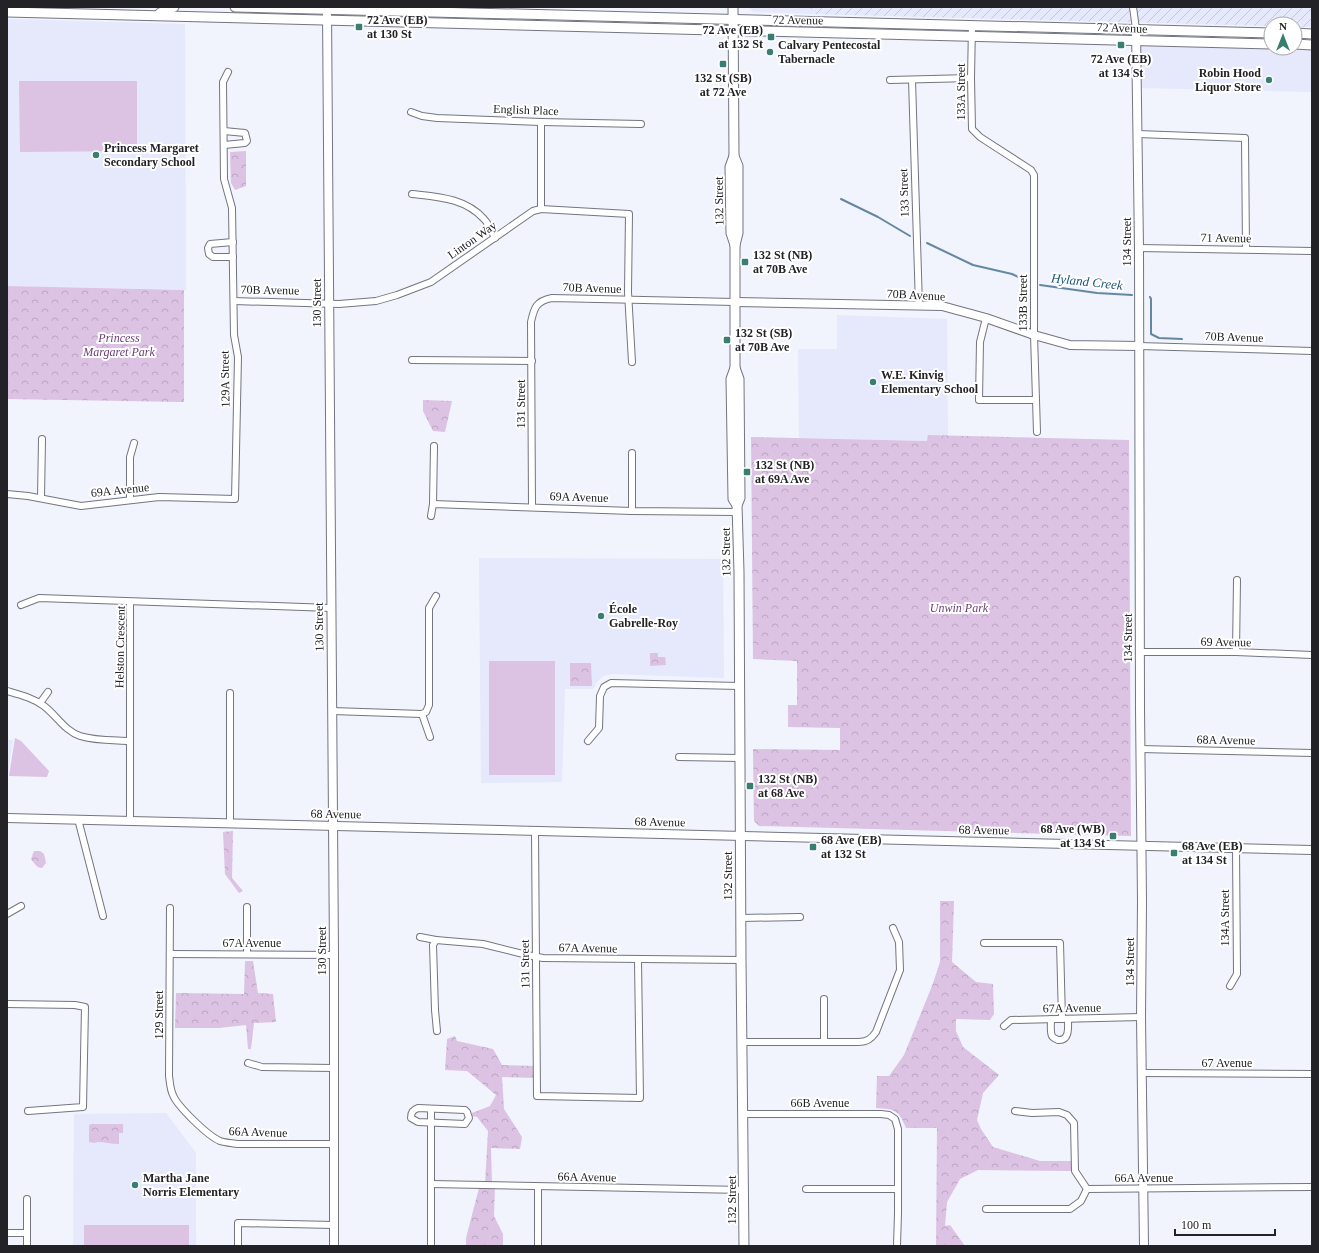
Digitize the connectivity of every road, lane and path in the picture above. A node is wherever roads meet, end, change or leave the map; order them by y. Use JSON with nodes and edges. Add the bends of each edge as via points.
{"nodes":[{"id":1,"x":174,"y":7,"type":"edge"},
{"id":2,"x":235,"y":7,"type":"edge"},
{"id":3,"x":733,"y":7,"type":"edge"},
{"id":4,"x":1132,"y":7,"type":"edge"},
{"id":5,"x":327,"y":8,"type":"edge"},
{"id":6,"x":7,"y":12,"type":"edge"},
{"id":7,"x":157,"y":16,"type":"junction"},
{"id":8,"x":327,"y":20,"type":"junction"},
{"id":9,"x":733,"y":20,"type":"junction"},
{"id":10,"x":972,"y":26,"type":"junction"},
{"id":11,"x":1136,"y":29,"type":"junction"},
{"id":12,"x":733,"y":30,"type":"junction"},
{"id":13,"x":1263,"y":33,"type":"edge"},
{"id":14,"x":972,"y":36,"type":"junction"},
{"id":15,"x":1137,"y":41,"type":"junction"},
{"id":16,"x":1263,"y":44,"type":"edge"},
{"id":17,"x":228,"y":72,"type":"dead end"},
{"id":18,"x":971,"y":78,"type":"junction"},
{"id":19,"x":890,"y":80,"type":"dead end"},
{"id":20,"x":912,"y":80,"type":"junction"},
{"id":21,"x":411,"y":112,"type":"dead end"},
{"id":22,"x":541,"y":122,"type":"junction"},
{"id":23,"x":641,"y":124,"type":"dead end"},
{"id":24,"x":224,"y":131,"type":"junction"},
{"id":25,"x":1138,"y":134,"type":"junction"},
{"id":26,"x":224,"y":145,"type":"junction"},
{"id":27,"x":1034,"y":175,"type":"joint"},
{"id":28,"x":412,"y":194,"type":"dead end"},
{"id":29,"x":541,"y":209,"type":"junction"},
{"id":30,"x":495,"y":238,"type":"junction"},
{"id":31,"x":233,"y":242,"type":"junction"},
{"id":32,"x":1139,"y":248,"type":"junction"},
{"id":33,"x":1246,"y":249,"type":"junction"},
{"id":34,"x":1312,"y":252,"type":"edge"},
{"id":35,"x":233,"y":257,"type":"junction"},
{"id":36,"x":234,"y":301,"type":"junction"},
{"id":37,"x":630,"y":301,"type":"junction"},
{"id":38,"x":539,"y":302,"type":"joint"},
{"id":39,"x":735,"y":302,"type":"junction"},
{"id":40,"x":329,"y":304,"type":"junction"},
{"id":41,"x":919,"y":306,"type":"junction"},
{"id":42,"x":986,"y":318,"type":"junction"},
{"id":43,"x":1034,"y":335,"type":"junction"},
{"id":44,"x":1139,"y":346,"type":"junction"},
{"id":45,"x":1312,"y":351,"type":"edge"},
{"id":46,"x":412,"y":360,"type":"dead end"},
{"id":47,"x":532,"y":361,"type":"junction"},
{"id":48,"x":632,"y":362,"type":"dead end"},
{"id":49,"x":1036,"y":400,"type":"junction"},
{"id":50,"x":1037,"y":432,"type":"dead end"},
{"id":51,"x":42,"y":439,"type":"dead end"},
{"id":52,"x":134,"y":443,"type":"dead end"},
{"id":53,"x":434,"y":446,"type":"dead end"},
{"id":54,"x":632,"y":453,"type":"dead end"},
{"id":55,"x":7,"y":494,"type":"edge"},
{"id":56,"x":41,"y":498,"type":"junction"},
{"id":57,"x":236,"y":499,"type":"joint"},
{"id":58,"x":130,"y":500,"type":"junction"},
{"id":59,"x":433,"y":504,"type":"junction"},
{"id":60,"x":532,"y":506,"type":"junction"},
{"id":61,"x":737,"y":509,"type":"junction"},
{"id":62,"x":632,"y":511,"type":"junction"},
{"id":63,"x":431,"y":516,"type":"dead end"},
{"id":64,"x":1237,"y":580,"type":"dead end"},
{"id":65,"x":436,"y":596,"type":"dead end"},
{"id":66,"x":130,"y":602,"type":"junction"},
{"id":67,"x":21,"y":605,"type":"dead end"},
{"id":68,"x":331,"y":608,"type":"junction"},
{"id":69,"x":1140,"y":652,"type":"junction"},
{"id":70,"x":1236,"y":652,"type":"junction"},
{"id":71,"x":1312,"y":655,"type":"edge"},
{"id":72,"x":739,"y":686,"type":"junction"},
{"id":73,"x":7,"y":691,"type":"edge"},
{"id":74,"x":48,"y":692,"type":"dead end"},
{"id":75,"x":230,"y":693,"type":"dead end"},
{"id":76,"x":40,"y":704,"type":"junction"},
{"id":77,"x":332,"y":711,"type":"junction"},
{"id":78,"x":422,"y":714,"type":"junction"},
{"id":79,"x":430,"y":737,"type":"dead end"},
{"id":80,"x":130,"y":741,"type":"junction"},
{"id":81,"x":588,"y":741,"type":"dead end"},
{"id":82,"x":1140,"y":748,"type":"junction"},
{"id":83,"x":1312,"y":753,"type":"edge"},
{"id":84,"x":679,"y":757,"type":"dead end"},
{"id":85,"x":740,"y":758,"type":"junction"},
{"id":86,"x":7,"y":818,"type":"edge"},
{"id":87,"x":78,"y":819,"type":"junction"},
{"id":88,"x":130,"y":821,"type":"junction"},
{"id":89,"x":230,"y":823,"type":"junction"},
{"id":90,"x":333,"y":826,"type":"junction"},
{"id":91,"x":535,"y":831,"type":"junction"},
{"id":92,"x":740,"y":836,"type":"junction"},
{"id":93,"x":1141,"y":846,"type":"junction"},
{"id":94,"x":1236,"y":848,"type":"junction"},
{"id":95,"x":1312,"y":850,"type":"edge"},
{"id":96,"x":21,"y":906,"type":"dead end"},
{"id":97,"x":247,"y":907,"type":"dead end"},
{"id":98,"x":170,"y":908,"type":"dead end"},
{"id":99,"x":7,"y":914,"type":"edge"},
{"id":100,"x":103,"y":916,"type":"dead end"},
{"id":101,"x":800,"y":917,"type":"dead end"},
{"id":102,"x":741,"y":918,"type":"junction"},
{"id":103,"x":893,"y":928,"type":"dead end"},
{"id":104,"x":420,"y":936,"type":"dead end"},
{"id":105,"x":435,"y":942,"type":"junction"},
{"id":106,"x":984,"y":943,"type":"dead end"},
{"id":107,"x":170,"y":954,"type":"junction"},
{"id":108,"x":247,"y":954,"type":"junction"},
{"id":109,"x":334,"y":955,"type":"junction"},
{"id":110,"x":535,"y":957,"type":"junction"},
{"id":111,"x":638,"y":960,"type":"junction"},
{"id":112,"x":741,"y":960,"type":"junction"},
{"id":113,"x":1230,"y":986,"type":"dead end"},
{"id":114,"x":824,"y":999,"type":"dead end"},
{"id":115,"x":7,"y":1004,"type":"edge"},
{"id":116,"x":1142,"y":1017,"type":"junction"},
{"id":117,"x":1051,"y":1019,"type":"junction"},
{"id":118,"x":1065,"y":1019,"type":"junction"},
{"id":119,"x":1004,"y":1026,"type":"dead end"},
{"id":120,"x":437,"y":1031,"type":"dead end"},
{"id":121,"x":742,"y":1042,"type":"junction"},
{"id":122,"x":824,"y":1042,"type":"junction"},
{"id":123,"x":248,"y":1063,"type":"dead end"},
{"id":124,"x":334,"y":1068,"type":"junction"},
{"id":125,"x":1142,"y":1073,"type":"junction"},
{"id":126,"x":1312,"y":1074,"type":"edge"},
{"id":127,"x":431,"y":1109,"type":"junction"},
{"id":128,"x":28,"y":1111,"type":"dead end"},
{"id":129,"x":1015,"y":1111,"type":"dead end"},
{"id":130,"x":742,"y":1114,"type":"junction"},
{"id":131,"x":190,"y":1116,"type":"joint"},
{"id":132,"x":431,"y":1123,"type":"junction"},
{"id":133,"x":334,"y":1144,"type":"junction"},
{"id":134,"x":431,"y":1184,"type":"junction"},
{"id":135,"x":538,"y":1187,"type":"junction"},
{"id":136,"x":1312,"y":1188,"type":"edge"},
{"id":137,"x":806,"y":1189,"type":"dead end"},
{"id":138,"x":898,"y":1189,"type":"junction"},
{"id":139,"x":1087,"y":1189,"type":"junction"},
{"id":140,"x":1144,"y":1189,"type":"junction"},
{"id":141,"x":744,"y":1190,"type":"junction"},
{"id":142,"x":27,"y":1199,"type":"dead end"},
{"id":143,"x":986,"y":1209,"type":"dead end"},
{"id":144,"x":334,"y":1225,"type":"junction"},
{"id":145,"x":7,"y":1233,"type":"edge"},
{"id":146,"x":27,"y":1234,"type":"junction"},
{"id":147,"x":27,"y":1246,"type":"edge"},
{"id":148,"x":238,"y":1246,"type":"edge"},
{"id":149,"x":334,"y":1246,"type":"edge"},
{"id":150,"x":431,"y":1246,"type":"edge"},
{"id":151,"x":538,"y":1246,"type":"edge"},
{"id":152,"x":744,"y":1246,"type":"edge"},
{"id":153,"x":897,"y":1246,"type":"edge"},
{"id":154,"x":1144,"y":1246,"type":"edge"}],
"edges":[{"from":1,"to":7,"type":"main road","name":"72 Avenue"},
{"from":2,"to":5,"type":"main road","name":"72 Avenue"},
{"from":3,"to":9,"type":"main road","name":"132 Street"},
{"from":4,"to":11,"type":"street"},
{"from":5,"to":8,"type":"street","name":"130 Street"},
{"from":5,"to":9,"type":"main road","name":"72 Avenue"},
{"from":6,"to":7,"type":"main road","name":"72 Avenue"},
{"from":7,"to":8,"type":"main road","name":"72 Avenue"},
{"from":8,"to":12,"type":"main road","name":"72 Avenue"},
{"from":8,"to":40,"type":"street","name":"130 Street"},
{"from":9,"to":10,"type":"main road","name":"72 Avenue"},
{"from":9,"to":12,"type":"main road","name":"132 Street"},
{"from":10,"to":11,"type":"main road","name":"72 Avenue"},
{"from":10,"to":14,"type":"street","name":"133A Street"},
{"from":11,"to":13,"type":"main road","name":"72 Avenue"},
{"from":11,"to":15,"type":"street","name":"134 Street"},
{"from":12,"to":14,"type":"main road","name":"72 Avenue"},
{"from":12,"to":39,"type":"main road","name":"132 Street","via":[[734,156],[730,167],[731,233],[735,245]]},
{"from":14,"to":15,"type":"main road","name":"72 Avenue"},
{"from":14,"to":18,"type":"street","name":"133A Street"},
{"from":15,"to":16,"type":"main road","name":"72 Avenue"},
{"from":15,"to":25,"type":"street","name":"134 Street"},
{"from":17,"to":24,"type":"street","name":"129A Street","via":[[223,82]]},
{"from":18,"to":20,"type":"street"},
{"from":18,"to":27,"type":"street","name":"133A Street","via":[[973,130]]},
{"from":19,"to":20,"type":"street"},
{"from":20,"to":41,"type":"street","name":"133 Street"},
{"from":21,"to":22,"type":"street","name":"English Place","via":[[422,116]]},
{"from":22,"to":23,"type":"street","name":"English Place"},
{"from":22,"to":29,"type":"street"},
{"from":24,"to":26,"type":"street","name":"129A Street"},
{"from":24,"to":26,"type":"street","via":[[245,133],[247,136],[245,143]]},
{"from":25,"to":32,"type":"street","name":"134 Street"},
{"from":25,"to":33,"type":"street","via":[[1245,138]]},
{"from":26,"to":31,"type":"street","name":"129A Street","via":[[224,178],[232,208]]},
{"from":27,"to":43,"type":"street","name":"133B Street"},
{"from":28,"to":30,"type":"street","via":[[453,200],[470,207],[485,220]]},
{"from":29,"to":30,"type":"street","name":"Linton Way","via":[[533,211]]},
{"from":29,"to":37,"type":"street","name":"Linton Way","via":[[629,214]]},
{"from":30,"to":40,"type":"street","name":"Linton Way","via":[[431,282],[376,301]]},
{"from":31,"to":35,"type":"street","name":"129A Street"},
{"from":31,"to":35,"type":"street","via":[[214,243],[208,248],[209,254],[213,257]]},
{"from":32,"to":33,"type":"street","name":"71 Avenue"},
{"from":32,"to":44,"type":"street","name":"134 Street"},
{"from":33,"to":34,"type":"street","name":"71 Avenue"},
{"from":35,"to":36,"type":"street","name":"129A Street"},
{"from":36,"to":40,"type":"street","name":"70B Avenue"},
{"from":36,"to":57,"type":"street","name":"129A Street","via":[[234,335],[238,357]]},
{"from":37,"to":38,"type":"street","name":"70B Avenue","via":[[552,298]]},
{"from":37,"to":39,"type":"street","name":"70B Avenue"},
{"from":37,"to":48,"type":"street"},
{"from":38,"to":47,"type":"street","name":"131 Street","via":[[531,322]]},
{"from":39,"to":41,"type":"street","name":"70B Avenue"},
{"from":39,"to":61,"type":"main road","name":"132 Street","via":[[732,435],[733,499]]},
{"from":40,"to":68,"type":"street","name":"130 Street"},
{"from":41,"to":42,"type":"street","name":"70B Avenue","via":[[942,306]]},
{"from":42,"to":43,"type":"street","name":"70B Avenue"},
{"from":42,"to":49,"type":"street","via":[[980,342],[979,400]]},
{"from":43,"to":44,"type":"street","name":"70B Avenue","via":[[1074,346]]},
{"from":43,"to":49,"type":"street","name":"133B Street"},
{"from":44,"to":45,"type":"street","name":"70B Avenue"},
{"from":44,"to":69,"type":"street","name":"134 Street"},
{"from":46,"to":47,"type":"street"},
{"from":47,"to":60,"type":"street","name":"131 Street"},
{"from":49,"to":50,"type":"street","name":"133B Street"},
{"from":51,"to":56,"type":"street"},
{"from":52,"to":58,"type":"street","via":[[130,457]]},
{"from":53,"to":59,"type":"street"},
{"from":54,"to":62,"type":"street"},
{"from":55,"to":56,"type":"street","name":"69A Avenue"},
{"from":56,"to":58,"type":"street","name":"69A Avenue","via":[[81,506]]},
{"from":57,"to":58,"type":"street","name":"69A Avenue","via":[[159,497]]},
{"from":59,"to":60,"type":"street","name":"69A Avenue"},
{"from":59,"to":63,"type":"street"},
{"from":60,"to":62,"type":"street","name":"69A Avenue"},
{"from":61,"to":62,"type":"street","name":"69A Avenue"},
{"from":61,"to":72,"type":"main road","name":"132 Street"},
{"from":64,"to":70,"type":"street"},
{"from":65,"to":78,"type":"street","via":[[430,608],[429,705]]},
{"from":66,"to":67,"type":"street","via":[[39,598]]},
{"from":66,"to":68,"type":"street","name":"Helston Crescent"},
{"from":66,"to":80,"type":"street","name":"Helston Crescent"},
{"from":68,"to":77,"type":"street","name":"130 Street"},
{"from":69,"to":70,"type":"street","name":"69 Avenue"},
{"from":69,"to":82,"type":"street","name":"134 Street"},
{"from":70,"to":71,"type":"street","name":"69 Avenue"},
{"from":72,"to":81,"type":"street","via":[[612,683],[604,687],[600,696],[599,728]]},
{"from":72,"to":85,"type":"main road","name":"132 Street"},
{"from":73,"to":76,"type":"street","via":[[31,698]]},
{"from":74,"to":76,"type":"street"},
{"from":75,"to":89,"type":"street"},
{"from":76,"to":80,"type":"street","via":[[80,736]]},
{"from":77,"to":78,"type":"street"},
{"from":77,"to":90,"type":"street","name":"130 Street"},
{"from":78,"to":79,"type":"street"},
{"from":80,"to":88,"type":"street","name":"Helston Crescent"},
{"from":82,"to":83,"type":"street","name":"68A Avenue"},
{"from":82,"to":93,"type":"street","name":"134 Street"},
{"from":84,"to":85,"type":"street"},
{"from":85,"to":92,"type":"main road","name":"132 Street"},
{"from":86,"to":87,"type":"street","name":"68 Avenue"},
{"from":87,"to":88,"type":"street","name":"68 Avenue"},
{"from":87,"to":100,"type":"street"},
{"from":88,"to":89,"type":"street","name":"68 Avenue"},
{"from":89,"to":90,"type":"street","name":"68 Avenue"},
{"from":90,"to":91,"type":"street","name":"68 Avenue"},
{"from":90,"to":109,"type":"street","name":"130 Street"},
{"from":91,"to":92,"type":"street","name":"68 Avenue"},
{"from":91,"to":110,"type":"street","name":"131 Street"},
{"from":92,"to":93,"type":"street","name":"68 Avenue"},
{"from":92,"to":102,"type":"main road","name":"132 Street"},
{"from":93,"to":94,"type":"street","name":"68 Avenue"},
{"from":93,"to":116,"type":"street","name":"134 Street"},
{"from":94,"to":95,"type":"street","name":"68 Avenue"},
{"from":94,"to":113,"type":"street","name":"134A Street","via":[[1237,974]]},
{"from":96,"to":99,"type":"street"},
{"from":97,"to":108,"type":"street"},
{"from":98,"to":107,"type":"street","name":"129 Street"},
{"from":101,"to":102,"type":"street"},
{"from":102,"to":112,"type":"main road","name":"132 Street"},
{"from":103,"to":122,"type":"street","via":[[899,942],[900,970],[876,1032],[868,1041]]},
{"from":104,"to":105,"type":"street","name":"67A Avenue"},
{"from":105,"to":110,"type":"street","name":"67A Avenue","via":[[483,944]]},
{"from":105,"to":120,"type":"street"},
{"from":106,"to":118,"type":"street","via":[[1060,943]]},
{"from":107,"to":108,"type":"street","name":"67A Avenue"},
{"from":107,"to":131,"type":"street","name":"129 Street","via":[[170,1084],[176,1101]]},
{"from":108,"to":109,"type":"street","name":"67A Avenue"},
{"from":109,"to":124,"type":"street","name":"130 Street"},
{"from":110,"to":111,"type":"street","name":"67A Avenue"},
{"from":110,"to":111,"type":"street","name":"131 Street","via":[[537,1096],[640,1098]]},
{"from":111,"to":112,"type":"street","name":"67A Avenue"},
{"from":112,"to":121,"type":"main road","name":"132 Street"},
{"from":114,"to":122,"type":"street"},
{"from":115,"to":128,"type":"street","via":[[85,1007],[83,1107]]},
{"from":116,"to":118,"type":"street","name":"67A Avenue"},
{"from":116,"to":125,"type":"street","name":"134 Street"},
{"from":117,"to":118,"type":"street","name":"67A Avenue"},
{"from":117,"to":118,"type":"street","via":[[1052,1036],[1060,1040],[1067,1035]]},
{"from":117,"to":119,"type":"street","name":"67A Avenue","via":[[1012,1020]]},
{"from":121,"to":122,"type":"street"},
{"from":121,"to":130,"type":"main road","name":"132 Street"},
{"from":123,"to":124,"type":"street","via":[[262,1067]]},
{"from":124,"to":133,"type":"street","name":"130 Street"},
{"from":125,"to":126,"type":"street","name":"67 Avenue"},
{"from":125,"to":140,"type":"street","name":"134 Street"},
{"from":127,"to":132,"type":"street"},
{"from":127,"to":132,"type":"street","via":[[418,1108],[411,1114],[411,1118],[418,1122]]},
{"from":127,"to":132,"type":"street","via":[[465,1110],[469,1118],[465,1124]]},
{"from":129,"to":139,"type":"street","via":[[1059,1112],[1067,1115],[1074,1123],[1075,1171]]},
{"from":130,"to":138,"type":"street","name":"66B Avenue","via":[[889,1115],[896,1120],[898,1129]]},
{"from":130,"to":141,"type":"main road","name":"132 Street"},
{"from":131,"to":133,"type":"street","name":"66A Avenue","via":[[213,1137],[224,1143]]},
{"from":132,"to":134,"type":"street"},
{"from":133,"to":144,"type":"street","name":"130 Street"},
{"from":134,"to":135,"type":"street","name":"66A Avenue"},
{"from":134,"to":150,"type":"street"},
{"from":135,"to":141,"type":"street","name":"66A Avenue"},
{"from":135,"to":151,"type":"street"},
{"from":136,"to":140,"type":"street","name":"66A Avenue"},
{"from":137,"to":138,"type":"street"},
{"from":138,"to":153,"type":"street"},
{"from":139,"to":140,"type":"street","name":"66A Avenue"},
{"from":139,"to":143,"type":"street","via":[[1081,1200],[1070,1209]]},
{"from":140,"to":154,"type":"street","name":"134 Street"},
{"from":141,"to":152,"type":"main road","name":"132 Street"},
{"from":142,"to":146,"type":"street"},
{"from":144,"to":148,"type":"street","via":[[238,1224]]},
{"from":144,"to":149,"type":"street","name":"130 Street"},
{"from":145,"to":146,"type":"street"},
{"from":146,"to":147,"type":"street"}]}
